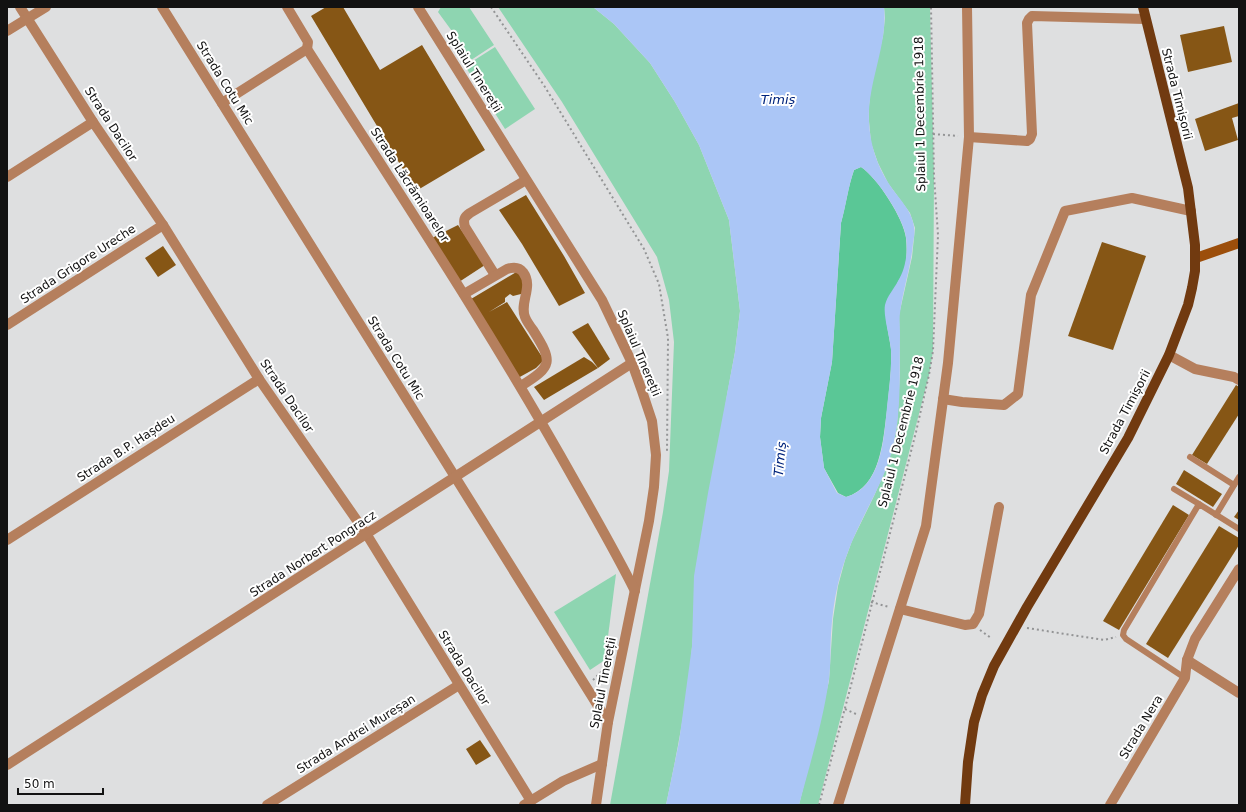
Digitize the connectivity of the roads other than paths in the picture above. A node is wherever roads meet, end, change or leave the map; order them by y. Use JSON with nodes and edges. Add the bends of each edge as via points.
{"nodes":[{"id":1,"x":20,"y":7,"type":"edge"},
{"id":2,"x":46,"y":7,"type":"edge"},
{"id":3,"x":162,"y":7,"type":"edge"},
{"id":4,"x":287,"y":7,"type":"edge"},
{"id":5,"x":418,"y":7,"type":"edge"},
{"id":6,"x":967,"y":7,"type":"edge"},
{"id":7,"x":1143,"y":7,"type":"edge"},
{"id":8,"x":27,"y":18,"type":"junction"},
{"id":9,"x":1145,"y":19,"type":"junction"},
{"id":10,"x":7,"y":31,"type":"edge"},
{"id":11,"x":308,"y":49,"type":"junction"},
{"id":12,"x":222,"y":103,"type":"junction"},
{"id":13,"x":93,"y":122,"type":"junction"},
{"id":14,"x":969,"y":137,"type":"junction"},
{"id":15,"x":7,"y":177,"type":"edge"},
{"id":16,"x":526,"y":180,"type":"junction"},
{"id":17,"x":1191,"y":211,"type":"junction"},
{"id":18,"x":162,"y":225,"type":"junction"},
{"id":19,"x":1239,"y":243,"type":"edge"},
{"id":20,"x":1196,"y":258,"type":"junction"},
{"id":21,"x":495,"y":275,"type":"junction"},
{"id":22,"x":464,"y":294,"type":"junction"},
{"id":23,"x":7,"y":325,"type":"edge"},
{"id":24,"x":1169,"y":355,"type":"junction"},
{"id":25,"x":632,"y":363,"type":"junction"},
{"id":26,"x":259,"y":379,"type":"junction"},
{"id":27,"x":1239,"y":380,"type":"edge"},
{"id":28,"x":521,"y":386,"type":"junction"},
{"id":29,"x":943,"y":399,"type":"junction"},
{"id":30,"x":542,"y":421,"type":"junction"},
{"id":31,"x":1190,"y":457,"type":"dead end"},
{"id":32,"x":455,"y":477,"type":"junction"},
{"id":33,"x":1239,"y":477,"type":"edge"},
{"id":34,"x":1234,"y":485,"type":"junction"},
{"id":35,"x":1174,"y":489,"type":"dead end"},
{"id":36,"x":1199,"y":504,"type":"junction"},
{"id":37,"x":999,"y":507,"type":"dead end"},
{"id":38,"x":1216,"y":515,"type":"junction"},
{"id":39,"x":1239,"y":529,"type":"edge"},
{"id":40,"x":367,"y":535,"type":"junction"},
{"id":41,"x":7,"y":540,"type":"edge"},
{"id":42,"x":1239,"y":569,"type":"edge"},
{"id":43,"x":635,"y":591,"type":"junction"},
{"id":44,"x":900,"y":609,"type":"junction"},
{"id":45,"x":1187,"y":660,"type":"junction"},
{"id":46,"x":1186,"y":678,"type":"junction"},
{"id":47,"x":459,"y":684,"type":"junction"},
{"id":48,"x":1239,"y":693,"type":"edge"},
{"id":49,"x":608,"y":722,"type":"junction"},
{"id":50,"x":602,"y":764,"type":"junction"},
{"id":51,"x":7,"y":765,"type":"edge"},
{"id":52,"x":527,"y":803,"type":"edge"},
{"id":53,"x":267,"y":805,"type":"edge"},
{"id":54,"x":596,"y":805,"type":"edge"},
{"id":55,"x":838,"y":805,"type":"edge"},
{"id":56,"x":965,"y":805,"type":"edge"},
{"id":57,"x":1110,"y":805,"type":"edge"}],
"edges":[{"from":1,"to":8,"type":"street","name":"Strada Dacilor"},
{"from":2,"to":8,"type":"street"},
{"from":3,"to":12,"type":"street","name":"Strada Cotu Mic"},
{"from":4,"to":11,"type":"street","name":"Strada Lăcrămioarelor","via":[[308,42]]},
{"from":5,"to":16,"type":"street","name":"Splaiul Tinereții"},
{"from":6,"to":14,"type":"street"},
{"from":7,"to":9,"type":"main road","name":"Strada Timișorii"},
{"from":8,"to":10,"type":"street"},
{"from":8,"to":13,"type":"street","name":"Strada Dacilor"},
{"from":9,"to":14,"type":"street","via":[[1032,16],[1029,18],[1027,23],[1032,134],[1030,139],[1027,141]]},
{"from":9,"to":17,"type":"main road","name":"Strada Timișorii","via":[[1188,188]]},
{"from":11,"to":12,"type":"street"},
{"from":11,"to":22,"type":"street","name":"Strada Lăcrămioarelor"},
{"from":12,"to":32,"type":"street","name":"Strada Cotu Mic"},
{"from":13,"to":15,"type":"street"},
{"from":13,"to":18,"type":"street","name":"Strada Dacilor"},
{"from":14,"to":29,"type":"street"},
{"from":16,"to":21,"type":"street","via":[[466,216],[464,221],[465,227]]},
{"from":16,"to":25,"type":"street","name":"Splaiul Tinereții","via":[[602,300]]},
{"from":17,"to":20,"type":"main road","name":"Strada Timișorii"},
{"from":17,"to":29,"type":"street","via":[[1132,198],[1065,211],[1031,294],[1018,394],[1004,405]]},
{"from":18,"to":23,"type":"street","name":"Strada Grigore Ureche"},
{"from":18,"to":26,"type":"street","name":"Strada Dacilor"},
{"from":19,"to":20,"type":"main road"},
{"from":20,"to":24,"type":"main road","name":"Strada Timișorii","via":[[1196,272],[1188,305]]},
{"from":21,"to":22,"type":"street"},
{"from":21,"to":28,"type":"street","via":[[514,267],[522,270],[527,278],[528,287],[523,309],[525,317],[545,349],[545,368]]},
{"from":22,"to":28,"type":"street","name":"Strada Lăcrămioarelor"},
{"from":24,"to":27,"type":"street","via":[[1196,369]]},
{"from":24,"to":56,"type":"main road","name":"Strada Timișorii","via":[[1128,438],[994,666],[974,722]]},
{"from":25,"to":30,"type":"street","name":"Strada Norbert Pongracz"},
{"from":25,"to":43,"type":"street","name":"Splaiul Tinereții","via":[[652,421],[656,455],[650,520]]},
{"from":26,"to":40,"type":"street","name":"Strada Dacilor"},
{"from":26,"to":41,"type":"street","name":"Strada B.P. Hașdeu"},
{"from":28,"to":30,"type":"street","name":"Strada Lăcrămioarelor"},
{"from":29,"to":44,"type":"street","via":[[926,526]]},
{"from":30,"to":32,"type":"street","name":"Strada Norbert Pongracz"},
{"from":30,"to":43,"type":"street","name":"Strada Lăcrămioarelor"},
{"from":31,"to":34,"type":"lane"},
{"from":32,"to":40,"type":"street","name":"Strada Norbert Pongracz"},
{"from":32,"to":49,"type":"street","name":"Strada Cotu Mic"},
{"from":33,"to":34,"type":"lane"},
{"from":34,"to":38,"type":"lane"},
{"from":35,"to":36,"type":"lane"},
{"from":36,"to":38,"type":"lane"},
{"from":36,"to":46,"type":"lane","via":[[1123,635]]},
{"from":37,"to":44,"type":"street","via":[[979,614],[973,624],[965,625]]},
{"from":38,"to":39,"type":"lane"},
{"from":40,"to":47,"type":"street","name":"Strada Dacilor"},
{"from":40,"to":51,"type":"street","name":"Strada Norbert Pongracz"},
{"from":42,"to":45,"type":"street","name":"Strada Nera","via":[[1195,639]]},
{"from":43,"to":49,"type":"street","name":"Splaiul Tinereții"},
{"from":44,"to":55,"type":"street"},
{"from":45,"to":46,"type":"street","name":"Strada Nera"},
{"from":45,"to":48,"type":"street"},
{"from":46,"to":57,"type":"street","name":"Strada Nera"},
{"from":47,"to":52,"type":"street","name":"Strada Dacilor"},
{"from":47,"to":53,"type":"street","name":"Strada Andrei Mureșan"},
{"from":49,"to":50,"type":"street","name":"Splaiul Tinereții"},
{"from":50,"to":52,"type":"street","via":[[563,781]]},
{"from":50,"to":54,"type":"street","name":"Splaiul Tinereții"}]}
